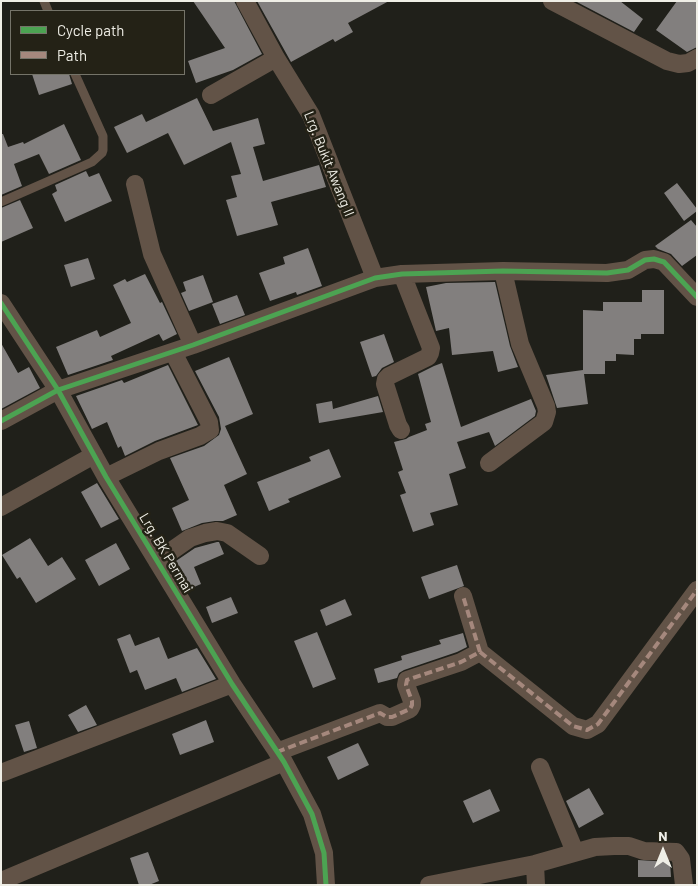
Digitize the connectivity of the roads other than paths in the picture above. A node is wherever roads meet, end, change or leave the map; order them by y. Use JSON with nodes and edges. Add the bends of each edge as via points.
{"nodes":[{"id":1,"x":245,"y":1,"type":"edge"},
{"id":2,"x":552,"y":1,"type":"edge"},
{"id":3,"x":276,"y":58,"type":"junction"},
{"id":4,"x":697,"y":58,"type":"edge"},
{"id":5,"x":75,"y":75,"type":"edge"},
{"id":6,"x":211,"y":95,"type":"dead end"},
{"id":7,"x":135,"y":184,"type":"dead end"},
{"id":8,"x":1,"y":202,"type":"edge"},
{"id":9,"x":503,"y":271,"type":"junction"},
{"id":10,"x":402,"y":274,"type":"junction"},
{"id":11,"x":375,"y":278,"type":"junction"},
{"id":12,"x":697,"y":296,"type":"edge"},
{"id":13,"x":1,"y":303,"type":"edge"},
{"id":14,"x":193,"y":345,"type":"junction"},
{"id":15,"x":173,"y":352,"type":"junction"},
{"id":16,"x":58,"y":390,"type":"junction"},
{"id":17,"x":1,"y":421,"type":"edge"},
{"id":18,"x":401,"y":430,"type":"dead end"},
{"id":19,"x":94,"y":455,"type":"junction"},
{"id":20,"x":489,"y":463,"type":"dead end"},
{"id":21,"x":106,"y":477,"type":"junction"},
{"id":22,"x":1,"y":507,"type":"edge"},
{"id":23,"x":260,"y":556,"type":"dead end"},
{"id":24,"x":157,"y":561,"type":"junction"},
{"id":25,"x":697,"y":590,"type":"edge"},
{"id":26,"x":463,"y":596,"type":"dead end"},
{"id":27,"x":480,"y":652,"type":"junction"},
{"id":28,"x":232,"y":684,"type":"junction"},
{"id":29,"x":280,"y":757,"type":"junction"},
{"id":30,"x":540,"y":767,"type":"dead end"},
{"id":31,"x":1,"y":773,"type":"edge"},
{"id":32,"x":575,"y":852,"type":"junction"},
{"id":33,"x":535,"y":864,"type":"junction"},
{"id":34,"x":1,"y":881,"type":"edge"},
{"id":35,"x":326,"y":885,"type":"edge"},
{"id":36,"x":429,"y":885,"type":"edge"},
{"id":37,"x":536,"y":885,"type":"edge"},
{"id":38,"x":684,"y":885,"type":"edge"}],
"edges":[{"from":1,"to":3,"type":"street","name":"Lrg. Bukit Awang II"},
{"from":2,"to":4,"type":"street","via":[[667,60],[680,64]]},
{"from":3,"to":6,"type":"street"},
{"from":3,"to":11,"type":"street","name":"Lrg. Bukit Awang II","via":[[311,115]]},
{"from":5,"to":8,"type":"lane","via":[[103,136],[102,152],[92,162]]},
{"from":7,"to":14,"type":"street","via":[[152,254]]},
{"from":9,"to":10,"type":"street"},
{"from":9,"to":12,"type":"street","via":[[607,273],[628,270],[645,260],[654,259],[664,262]]},
{"from":9,"to":20,"type":"street","via":[[520,344],[547,412],[544,422]]},
{"from":10,"to":11,"type":"street"},
{"from":10,"to":18,"type":"street","via":[[431,348],[428,357],[386,379]]},
{"from":11,"to":14,"type":"street"},
{"from":13,"to":16,"type":"street","name":"Lrg. BK Permai"},
{"from":14,"to":15,"type":"street"},
{"from":15,"to":16,"type":"street"},
{"from":15,"to":21,"type":"street","via":[[209,422],[210,430]]},
{"from":16,"to":17,"type":"street"},
{"from":16,"to":19,"type":"street","name":"Lrg. BK Permai"},
{"from":19,"to":21,"type":"street","name":"Lrg. BK Permai"},
{"from":19,"to":22,"type":"street"},
{"from":21,"to":24,"type":"street","name":"Lrg. BK Permai"},
{"from":23,"to":24,"type":"street","via":[[227,533],[218,531],[190,538]]},
{"from":24,"to":28,"type":"street","name":"Lrg. BK Permai"},
{"from":25,"to":27,"type":"street","via":[[598,724],[587,730],[573,726]]},
{"from":26,"to":27,"type":"street"},
{"from":27,"to":29,"type":"street","via":[[461,662],[407,680],[412,701],[410,709],[392,716],[380,713]]},
{"from":28,"to":29,"type":"street","name":"Lrg. BK Permai"},
{"from":28,"to":31,"type":"street"},
{"from":29,"to":34,"type":"street"},
{"from":29,"to":35,"type":"street","name":"Lrg. BK Permai","via":[[312,814],[324,853]]},
{"from":30,"to":32,"type":"street"},
{"from":32,"to":33,"type":"street"},
{"from":32,"to":38,"type":"street","via":[[614,846],[676,852],[681,859]]},
{"from":33,"to":36,"type":"street"},
{"from":33,"to":37,"type":"street"}]}
